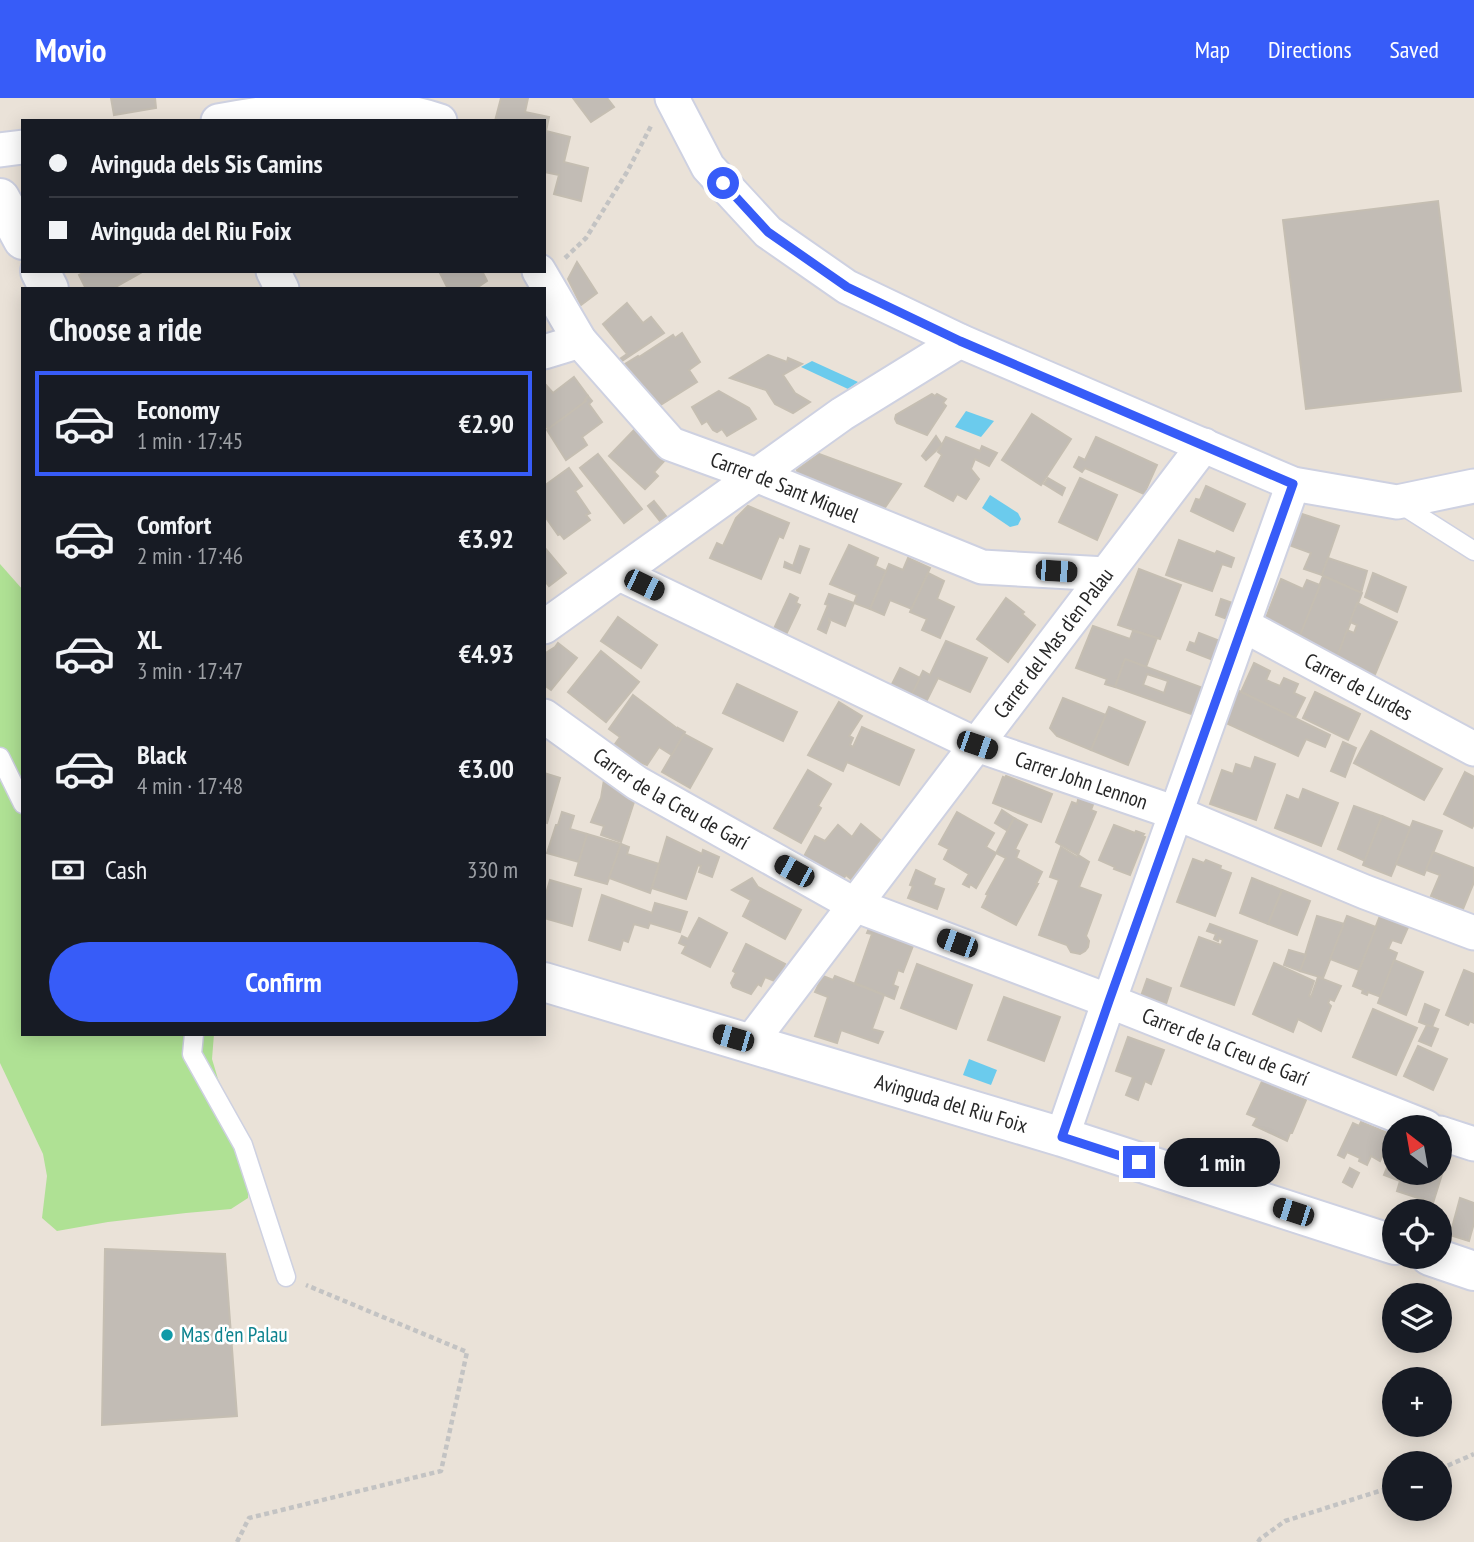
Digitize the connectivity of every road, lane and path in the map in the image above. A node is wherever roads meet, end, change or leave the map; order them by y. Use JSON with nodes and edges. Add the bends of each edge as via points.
{"nodes":[{"id":1,"x":672,"y":98,"type":"edge"},
{"id":2,"x":229,"y":119,"type":"edge"},
{"id":3,"x":437,"y":119,"type":"edge"},
{"id":4,"x":652,"y":124,"type":"dead end"},
{"id":5,"x":21,"y":147,"type":"edge"},
{"id":6,"x":0,"y":150,"type":"edge"},
{"id":7,"x":0,"y":198,"type":"edge"},
{"id":8,"x":21,"y":236,"type":"edge"},
{"id":9,"x":547,"y":268,"type":"edge"},
{"id":10,"x":580,"y":341,"type":"junction"},
{"id":11,"x":960,"y":341,"type":"junction"},
{"id":12,"x":546,"y":351,"type":"edge"},
{"id":13,"x":1204,"y":445,"type":"junction"},
{"id":14,"x":756,"y":475,"type":"junction"},
{"id":15,"x":1293,"y":484,"type":"junction"},
{"id":16,"x":1474,"y":486,"type":"edge"},
{"id":17,"x":1397,"y":502,"type":"junction"},
{"id":18,"x":1474,"y":551,"type":"edge"},
{"id":19,"x":620,"y":574,"type":"junction"},
{"id":20,"x":1106,"y":574,"type":"junction"},
{"id":21,"x":1243,"y":625,"type":"junction"},
{"id":22,"x":546,"y":626,"type":"edge"},
{"id":23,"x":546,"y":717,"type":"edge"},
{"id":24,"x":977,"y":745,"type":"junction"},
{"id":25,"x":1474,"y":749,"type":"edge"},
{"id":26,"x":0,"y":757,"type":"edge"},
{"id":27,"x":21,"y":800,"type":"edge"},
{"id":28,"x":1176,"y":813,"type":"junction"},
{"id":29,"x":855,"y":905,"type":"junction"},
{"id":30,"x":1474,"y":933,"type":"edge"},
{"id":31,"x":546,"y":983,"type":"edge"},
{"id":32,"x":1109,"y":1001,"type":"junction"},
{"id":33,"x":194,"y":1036,"type":"edge"},
{"id":34,"x":750,"y":1043,"type":"junction"},
{"id":35,"x":1396,"y":1115,"type":"edge"},
{"id":36,"x":1062,"y":1137,"type":"junction"},
{"id":37,"x":1452,"y":1137,"type":"edge"},
{"id":38,"x":1474,"y":1144,"type":"edge"},
{"id":39,"x":1382,"y":1241,"type":"edge"},
{"id":40,"x":1452,"y":1264,"type":"edge"},
{"id":41,"x":1474,"y":1271,"type":"edge"},
{"id":42,"x":286,"y":1277,"type":"joint"},
{"id":43,"x":1474,"y":1454,"type":"edge"},
{"id":44,"x":1452,"y":1464,"type":"edge"},
{"id":45,"x":1382,"y":1490,"type":"edge"},
{"id":46,"x":237,"y":1542,"type":"edge"},
{"id":47,"x":1258,"y":1542,"type":"edge"}],
"edges":[{"from":1,"to":11,"type":"street","via":[[708,167],[768,232],[847,287]]},
{"from":2,"to":3,"type":"street","via":[[319,102],[374,101],[425,112]]},
{"from":4,"to":9,"type":"path","via":[[586,238]]},
{"from":5,"to":6,"type":"street"},
{"from":7,"to":8,"type":"street"},
{"from":9,"to":10,"type":"street","name":"Carrer de Sant Miquel"},
{"from":10,"to":12,"type":"street"},
{"from":10,"to":14,"type":"street","name":"Carrer de Sant Miquel","via":[[671,444]]},
{"from":11,"to":13,"type":"street"},
{"from":11,"to":14,"type":"street","via":[[842,414]]},
{"from":13,"to":15,"type":"street"},
{"from":13,"to":20,"type":"street","name":"Carrer del Mas d'en Palau"},
{"from":14,"to":19,"type":"street"},
{"from":14,"to":20,"type":"street","name":"Carrer de Sant Miquel","via":[[982,567]]},
{"from":15,"to":17,"type":"street"},
{"from":15,"to":21,"type":"street"},
{"from":16,"to":17,"type":"street"},
{"from":17,"to":18,"type":"lane"},
{"from":19,"to":22,"type":"street"},
{"from":19,"to":24,"type":"street","name":"Carrer John Lennon"},
{"from":20,"to":24,"type":"street","name":"Carrer del Mas d'en Palau"},
{"from":21,"to":25,"type":"street","name":"Carrer de Lurdes"},
{"from":21,"to":28,"type":"street"},
{"from":23,"to":29,"type":"street","name":"Carrer de la Creu de Garí","via":[[637,783]]},
{"from":24,"to":28,"type":"street","name":"Carrer John Lennon"},
{"from":24,"to":29,"type":"street","name":"Carrer del Mas d'en Palau"},
{"from":26,"to":27,"type":"lane"},
{"from":28,"to":30,"type":"street","name":"Carrer John Lennon"},
{"from":28,"to":32,"type":"street"},
{"from":29,"to":32,"type":"street","name":"Carrer de la Creu de Garí"},
{"from":29,"to":34,"type":"street","name":"Carrer del Mas d'en Palau"},
{"from":31,"to":34,"type":"street","name":"Avinguda del Riu Foix"},
{"from":32,"to":35,"type":"street","name":"Carrer de la Creu de Garí"},
{"from":32,"to":36,"type":"street"},
{"from":33,"to":42,"type":"lane","via":[[192,1054],[243,1144]]},
{"from":34,"to":36,"type":"street","name":"Avinguda del Riu Foix"},
{"from":36,"to":39,"type":"street","name":"Avinguda del Riu Foix"},
{"from":37,"to":38,"type":"street"},
{"from":40,"to":41,"type":"street"},
{"from":42,"to":46,"type":"path","via":[[467,1352],[441,1471],[249,1518]]},
{"from":43,"to":44,"type":"path"},
{"from":45,"to":47,"type":"path","via":[[1286,1521]]}]}
